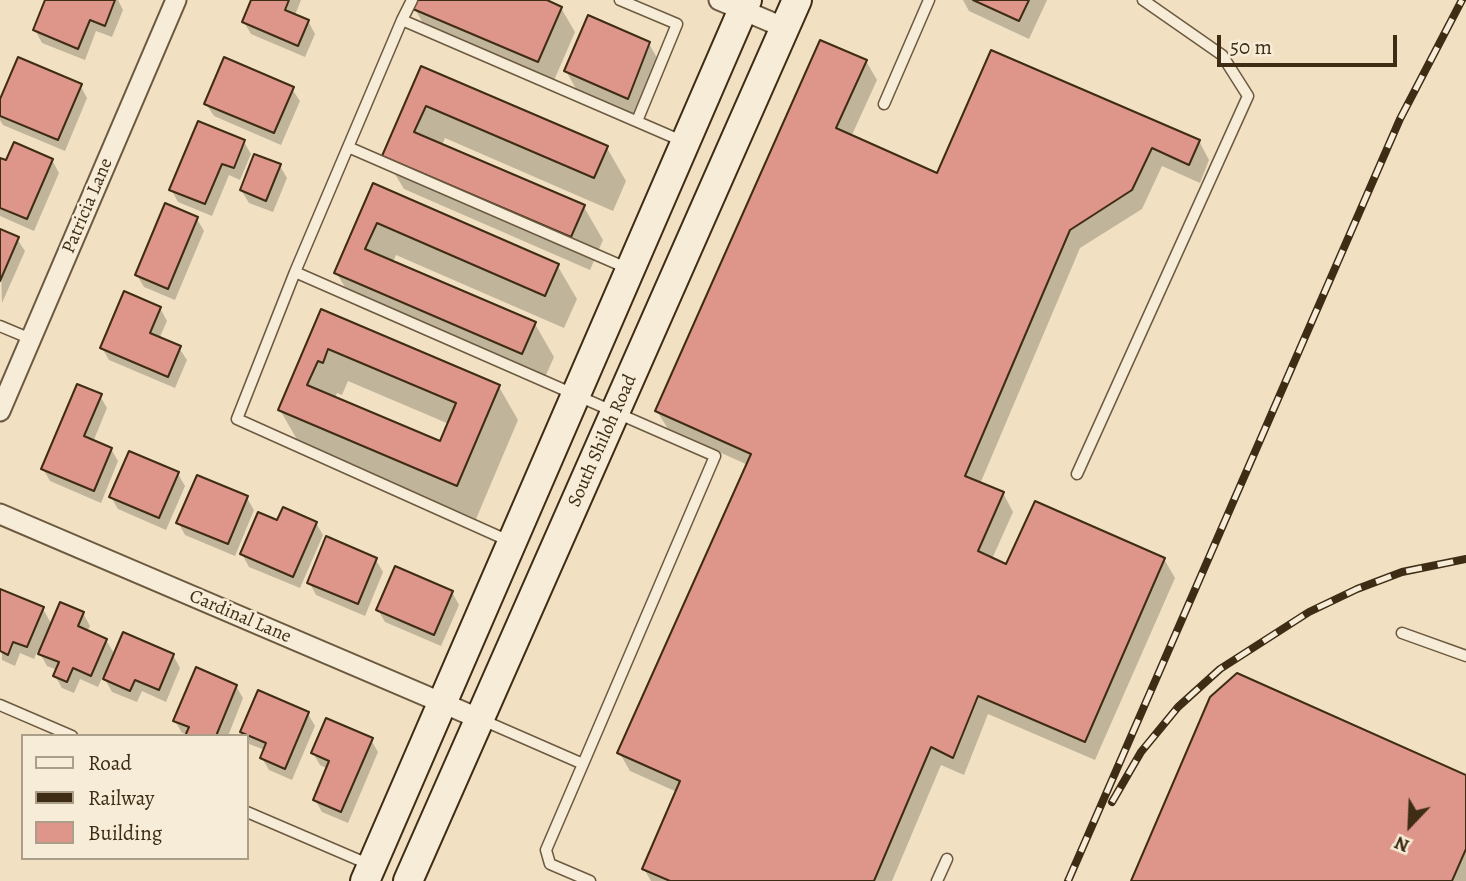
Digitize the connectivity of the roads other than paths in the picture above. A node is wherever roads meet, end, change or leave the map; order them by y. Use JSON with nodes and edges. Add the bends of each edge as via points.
{"nodes":[{"id":1,"x":176,"y":0,"type":"edge"},
{"id":2,"x":412,"y":0,"type":"edge"},
{"id":3,"x":620,"y":0,"type":"edge"},
{"id":4,"x":797,"y":0,"type":"edge"},
{"id":5,"x":929,"y":0,"type":"edge"},
{"id":6,"x":1143,"y":0,"type":"edge"},
{"id":7,"x":736,"y":3,"type":"edge"},
{"id":8,"x":402,"y":20,"type":"junction"},
{"id":9,"x":785,"y":28,"type":"junction"},
{"id":10,"x":884,"y":104,"type":"dead end"},
{"id":11,"x":637,"y":121,"type":"junction"},
{"id":12,"x":686,"y":142,"type":"junction"},
{"id":13,"x":348,"y":147,"type":"junction"},
{"id":14,"x":630,"y":269,"type":"junction"},
{"id":15,"x":295,"y":272,"type":"junction"},
{"id":16,"x":0,"y":326,"type":"edge"},
{"id":17,"x":31,"y":339,"type":"junction"},
{"id":18,"x":576,"y":396,"type":"junction"},
{"id":19,"x":0,"y":411,"type":"edge"},
{"id":20,"x":615,"y":412,"type":"junction"},
{"id":21,"x":1077,"y":474,"type":"dead end"},
{"id":22,"x":0,"y":514,"type":"edge"},
{"id":23,"x":513,"y":543,"type":"junction"},
{"id":24,"x":1402,"y":634,"type":"dead end"},
{"id":25,"x":1466,"y":656,"type":"edge"},
{"id":26,"x":443,"y":704,"type":"junction"},
{"id":27,"x":0,"y":705,"type":"edge"},
{"id":28,"x":480,"y":719,"type":"junction"},
{"id":29,"x":67,"y":734,"type":"edge"},
{"id":30,"x":583,"y":764,"type":"junction"},
{"id":31,"x":248,"y":813,"type":"edge"},
{"id":32,"x":947,"y":859,"type":"dead end"},
{"id":33,"x":368,"y":873,"type":"edge"},
{"id":34,"x":408,"y":881,"type":"edge"},
{"id":35,"x":590,"y":881,"type":"edge"},
{"id":36,"x":937,"y":881,"type":"edge"}],
"edges":[{"from":1,"to":17,"type":"street","name":"Patricia Lane"},
{"from":2,"to":8,"type":"lane"},
{"from":3,"to":11,"type":"lane","via":[[677,24]]},
{"from":4,"to":9,"type":"main road","name":"South Shiloh Road"},
{"from":5,"to":10,"type":"lane"},
{"from":6,"to":21,"type":"lane","via":[[1222,55],[1248,96]]},
{"from":7,"to":9,"type":"street"},
{"from":7,"to":12,"type":"main road"},
{"from":8,"to":11,"type":"lane"},
{"from":8,"to":13,"type":"lane"},
{"from":9,"to":20,"type":"main road","name":"South Shiloh Road"},
{"from":11,"to":12,"type":"lane"},
{"from":12,"to":14,"type":"main road"},
{"from":13,"to":14,"type":"lane"},
{"from":13,"to":15,"type":"lane"},
{"from":14,"to":18,"type":"main road"},
{"from":15,"to":18,"type":"lane"},
{"from":15,"to":23,"type":"lane","via":[[237,419]]},
{"from":16,"to":17,"type":"lane"},
{"from":17,"to":19,"type":"street","name":"Patricia Lane"},
{"from":18,"to":20,"type":"lane"},
{"from":18,"to":23,"type":"main road"},
{"from":20,"to":28,"type":"main road","name":"South Shiloh Road"},
{"from":20,"to":30,"type":"lane","via":[[715,456]]},
{"from":22,"to":26,"type":"street","name":"Cardinal Lane"},
{"from":23,"to":26,"type":"main road"},
{"from":24,"to":25,"type":"lane"},
{"from":26,"to":28,"type":"street","name":"Cardinal Lane"},
{"from":26,"to":33,"type":"main road"},
{"from":27,"to":29,"type":"lane"},
{"from":28,"to":30,"type":"lane"},
{"from":28,"to":34,"type":"main road","name":"South Shiloh Road"},
{"from":30,"to":35,"type":"lane","via":[[546,850],[550,864]]},
{"from":31,"to":33,"type":"lane"},
{"from":32,"to":36,"type":"lane"}]}
